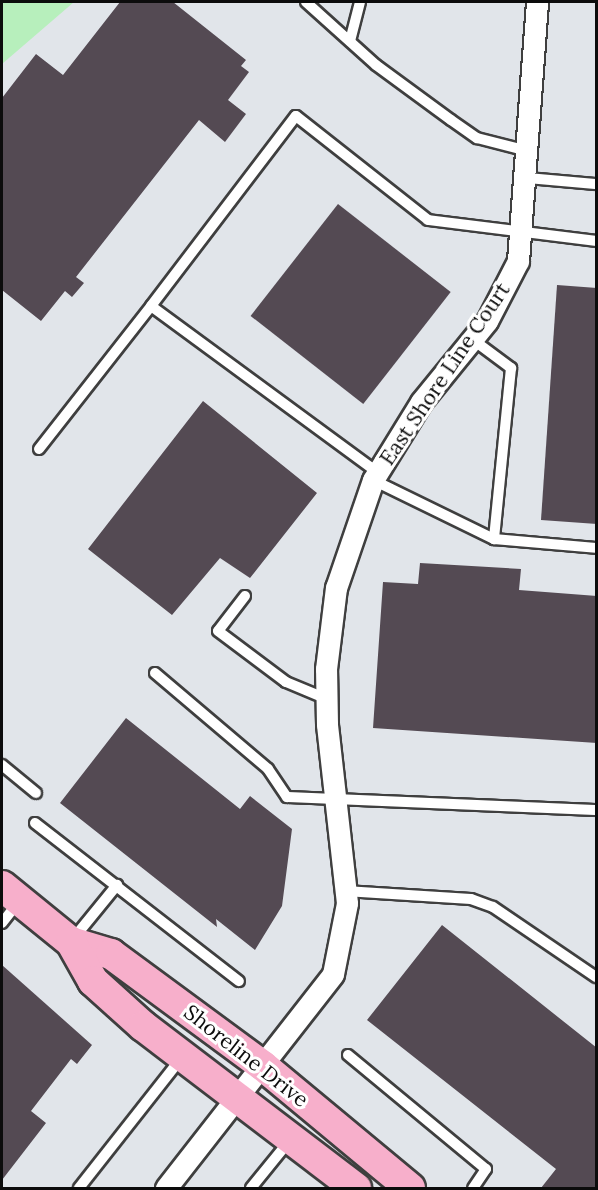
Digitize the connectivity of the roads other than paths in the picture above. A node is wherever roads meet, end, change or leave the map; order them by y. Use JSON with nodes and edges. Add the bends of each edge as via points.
{"nodes":[{"id":1,"x":306,"y":2,"type":"edge"},
{"id":2,"x":360,"y":2,"type":"edge"},
{"id":3,"x":537,"y":2,"type":"edge"},
{"id":4,"x":350,"y":41,"type":"junction"},
{"id":5,"x":528,"y":151,"type":"junction"},
{"id":6,"x":527,"y":178,"type":"junction"},
{"id":7,"x":597,"y":184,"type":"edge"},
{"id":8,"x":521,"y":234,"type":"junction"},
{"id":9,"x":597,"y":241,"type":"edge"},
{"id":10,"x":151,"y":306,"type":"junction"},
{"id":11,"x":472,"y":339,"type":"junction"},
{"id":12,"x":39,"y":449,"type":"dead end"},
{"id":13,"x":375,"y":476,"type":"junction"},
{"id":14,"x":494,"y":539,"type":"junction"},
{"id":15,"x":597,"y":548,"type":"edge"},
{"id":16,"x":245,"y":596,"type":"dead end"},
{"id":17,"x":155,"y":673,"type":"dead end"},
{"id":18,"x":327,"y":699,"type":"junction"},
{"id":19,"x":2,"y":765,"type":"edge"},
{"id":20,"x":36,"y":793,"type":"dead end"},
{"id":21,"x":334,"y":795,"type":"junction"},
{"id":22,"x":597,"y":810,"type":"edge"},
{"id":23,"x":34,"y":823,"type":"dead end"},
{"id":24,"x":117,"y":885,"type":"junction"},
{"id":25,"x":345,"y":891,"type":"junction"},
{"id":26,"x":7,"y":904,"type":"edge"},
{"id":27,"x":71,"y":942,"type":"junction"},
{"id":28,"x":597,"y":977,"type":"edge"},
{"id":29,"x":239,"y":981,"type":"dead end"},
{"id":30,"x":348,"y":1055,"type":"dead end"},
{"id":31,"x":182,"y":1057,"type":"junction"},
{"id":32,"x":263,"y":1066,"type":"junction"},
{"id":33,"x":236,"y":1099,"type":"junction"},
{"id":34,"x":290,"y":1139,"type":"junction"},
{"id":35,"x":79,"y":1188,"type":"edge"},
{"id":36,"x":166,"y":1188,"type":"edge"},
{"id":37,"x":250,"y":1188,"type":"edge"},
{"id":38,"x":357,"y":1188,"type":"edge"},
{"id":39,"x":410,"y":1188,"type":"edge"},
{"id":40,"x":472,"y":1188,"type":"edge"}],
"edges":[{"from":1,"to":4,"type":"lane"},
{"from":2,"to":4,"type":"lane"},
{"from":3,"to":5,"type":"street","name":"East Shore Line Court"},
{"from":4,"to":5,"type":"lane","via":[[477,138]]},
{"from":5,"to":6,"type":"street","name":"East Shore Line Court"},
{"from":6,"to":7,"type":"lane"},
{"from":6,"to":8,"type":"street","name":"East Shore Line Court"},
{"from":8,"to":9,"type":"lane"},
{"from":8,"to":10,"type":"lane","via":[[428,220],[296,116]]},
{"from":8,"to":11,"type":"street","name":"East Shore Line Court","via":[[518,261],[504,293]]},
{"from":10,"to":12,"type":"lane"},
{"from":10,"to":13,"type":"lane"},
{"from":11,"to":13,"type":"street","name":"East Shore Line Court","via":[[421,402]]},
{"from":11,"to":14,"type":"lane","via":[[511,368]]},
{"from":13,"to":14,"type":"lane"},
{"from":13,"to":18,"type":"street","name":"East Shore Line Court","via":[[336,588]]},
{"from":14,"to":15,"type":"lane"},
{"from":16,"to":18,"type":"lane","via":[[218,631],[286,682]]},
{"from":17,"to":21,"type":"lane","via":[[268,769],[287,797]]},
{"from":18,"to":21,"type":"street","name":"East Shore Line Court"},
{"from":19,"to":20,"type":"lane"},
{"from":21,"to":22,"type":"lane"},
{"from":21,"to":25,"type":"street","name":"East Shore Line Court"},
{"from":23,"to":24,"type":"lane"},
{"from":24,"to":27,"type":"lane"},
{"from":24,"to":29,"type":"lane"},
{"from":25,"to":28,"type":"lane","via":[[471,899],[493,907]]},
{"from":25,"to":32,"type":"street","name":"East Shore Line Court","via":[[343,939],[333,974]]},
{"from":26,"to":27,"type":"street","name":"Shoreline Drive"},
{"from":27,"to":31,"type":"street","name":"Shoreline Drive","via":[[93,981]]},
{"from":27,"to":32,"type":"street","name":"Shoreline Drive","via":[[111,954]]},
{"from":30,"to":40,"type":"lane","via":[[486,1169]]},
{"from":31,"to":33,"type":"street","name":"Shoreline Drive"},
{"from":31,"to":35,"type":"lane"},
{"from":32,"to":33,"type":"street","name":"East Shore Line Court"},
{"from":32,"to":39,"type":"street","name":"Shoreline Drive"},
{"from":33,"to":34,"type":"street","name":"Shoreline Drive"},
{"from":33,"to":36,"type":"street","name":"East Shore Line Court"},
{"from":34,"to":37,"type":"lane"},
{"from":34,"to":38,"type":"street","name":"Shoreline Drive"}]}
